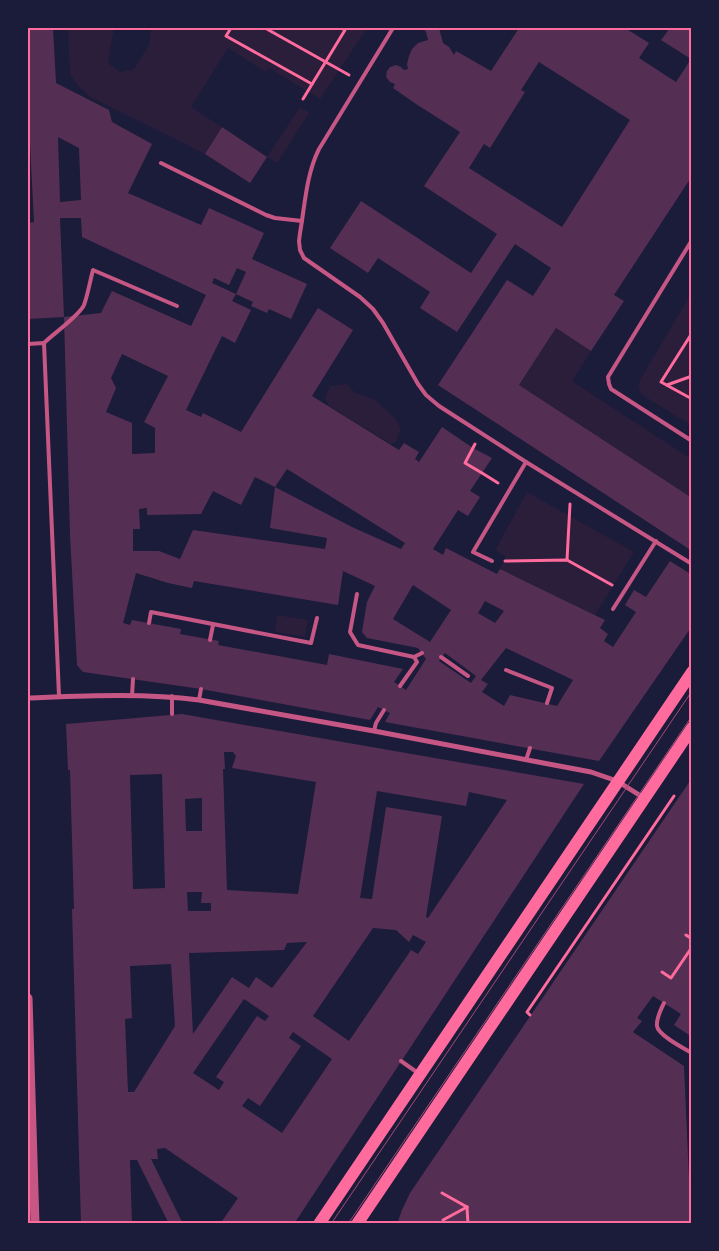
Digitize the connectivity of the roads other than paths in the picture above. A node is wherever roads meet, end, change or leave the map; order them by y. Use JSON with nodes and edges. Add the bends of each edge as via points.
{"nodes":[{"id":1,"x":394,"y":28,"type":"edge"},
{"id":2,"x":160,"y":164,"type":"dead end"},
{"id":3,"x":302,"y":221,"type":"junction"},
{"id":4,"x":692,"y":240,"type":"edge"},
{"id":5,"x":177,"y":306,"type":"dead end"},
{"id":6,"x":44,"y":343,"type":"junction"},
{"id":7,"x":28,"y":344,"type":"edge"},
{"id":8,"x":692,"y":440,"type":"edge"},
{"id":9,"x":526,"y":462,"type":"junction"},
{"id":10,"x":656,"y":541,"type":"junction"},
{"id":11,"x":492,"y":561,"type":"road end"},
{"id":12,"x":692,"y":564,"type":"edge"},
{"id":13,"x":357,"y":594,"type":"dead end"},
{"id":14,"x":613,"y":609,"type":"dead end"},
{"id":15,"x":317,"y":618,"type":"dead end"},
{"id":16,"x":149,"y":623,"type":"dead end"},
{"id":17,"x":213,"y":625,"type":"junction"},
{"id":18,"x":210,"y":640,"type":"dead end"},
{"id":19,"x":422,"y":653,"type":"dead end"},
{"id":20,"x":414,"y":657,"type":"junction"},
{"id":21,"x":442,"y":658,"type":"dead end"},
{"id":22,"x":506,"y":670,"type":"dead end"},
{"id":23,"x":692,"y":672,"type":"edge"},
{"id":24,"x":468,"y":676,"type":"dead end"},
{"id":25,"x":133,"y":679,"type":"dead end"},
{"id":26,"x":400,"y":686,"type":"dead end"},
{"id":27,"x":201,"y":689,"type":"dead end"},
{"id":28,"x":60,"y":696,"type":"junction"},
{"id":29,"x":132,"y":696,"type":"junction"},
{"id":30,"x":172,"y":696,"type":"junction"},
{"id":31,"x":28,"y":698,"type":"edge"},
{"id":32,"x":199,"y":700,"type":"junction"},
{"id":33,"x":547,"y":703,"type":"dead end"},
{"id":34,"x":384,"y":710,"type":"dead end"},
{"id":35,"x":172,"y":714,"type":"dead end"},
{"id":36,"x":692,"y":728,"type":"edge"},
{"id":37,"x":374,"y":731,"type":"junction"},
{"id":38,"x":530,"y":748,"type":"dead end"},
{"id":39,"x":526,"y":760,"type":"junction"},
{"id":40,"x":617,"y":781,"type":"junction"},
{"id":41,"x":644,"y":798,"type":"junction"},
{"id":42,"x":28,"y":998,"type":"edge"},
{"id":43,"x":664,"y":1003,"type":"dead end"},
{"id":44,"x":692,"y":1053,"type":"edge"},
{"id":45,"x":401,"y":1061,"type":"dead end"},
{"id":46,"x":419,"y":1074,"type":"junction"},
{"id":47,"x":35,"y":1224,"type":"edge"},
{"id":48,"x":319,"y":1224,"type":"edge"},
{"id":49,"x":357,"y":1224,"type":"edge"}],
"edges":[{"from":1,"to":3,"type":"lane","via":[[319,149],[310,174]]},
{"from":2,"to":3,"type":"lane","via":[[266,215]]},
{"from":3,"to":9,"type":"lane","via":[[299,241],[304,258],[373,309],[426,395]]},
{"from":4,"to":8,"type":"lane","via":[[608,377],[611,389]]},
{"from":5,"to":6,"type":"lane","via":[[93,270],[84,306]]},
{"from":6,"to":7,"type":"lane"},
{"from":6,"to":28,"type":"lane"},
{"from":9,"to":10,"type":"lane"},
{"from":9,"to":11,"type":"lane","via":[[473,552]]},
{"from":10,"to":12,"type":"lane"},
{"from":10,"to":14,"type":"lane"},
{"from":13,"to":20,"type":"lane","via":[[350,632],[358,644]]},
{"from":15,"to":17,"type":"lane","via":[[311,643]]},
{"from":16,"to":17,"type":"lane","via":[[151,612]]},
{"from":17,"to":18,"type":"lane"},
{"from":19,"to":20,"type":"lane"},
{"from":20,"to":26,"type":"lane","via":[[417,662]]},
{"from":21,"to":24,"type":"lane"},
{"from":22,"to":33,"type":"lane","via":[[552,688]]},
{"from":23,"to":40,"type":"main road"},
{"from":25,"to":29,"type":"lane"},
{"from":27,"to":32,"type":"lane"},
{"from":28,"to":29,"type":"street"},
{"from":28,"to":31,"type":"street"},
{"from":29,"to":30,"type":"street"},
{"from":30,"to":32,"type":"street"},
{"from":30,"to":35,"type":"lane"},
{"from":32,"to":37,"type":"street"},
{"from":34,"to":37,"type":"lane"},
{"from":36,"to":41,"type":"main road"},
{"from":37,"to":39,"type":"street"},
{"from":38,"to":39,"type":"lane"},
{"from":39,"to":40,"type":"street","via":[[591,772]]},
{"from":40,"to":41,"type":"street"},
{"from":40,"to":46,"type":"main road"},
{"from":41,"to":49,"type":"main road"},
{"from":42,"to":47,"type":"street"},
{"from":43,"to":44,"type":"lane","via":[[657,1028]]},
{"from":45,"to":46,"type":"lane"},
{"from":46,"to":48,"type":"main road"}]}
